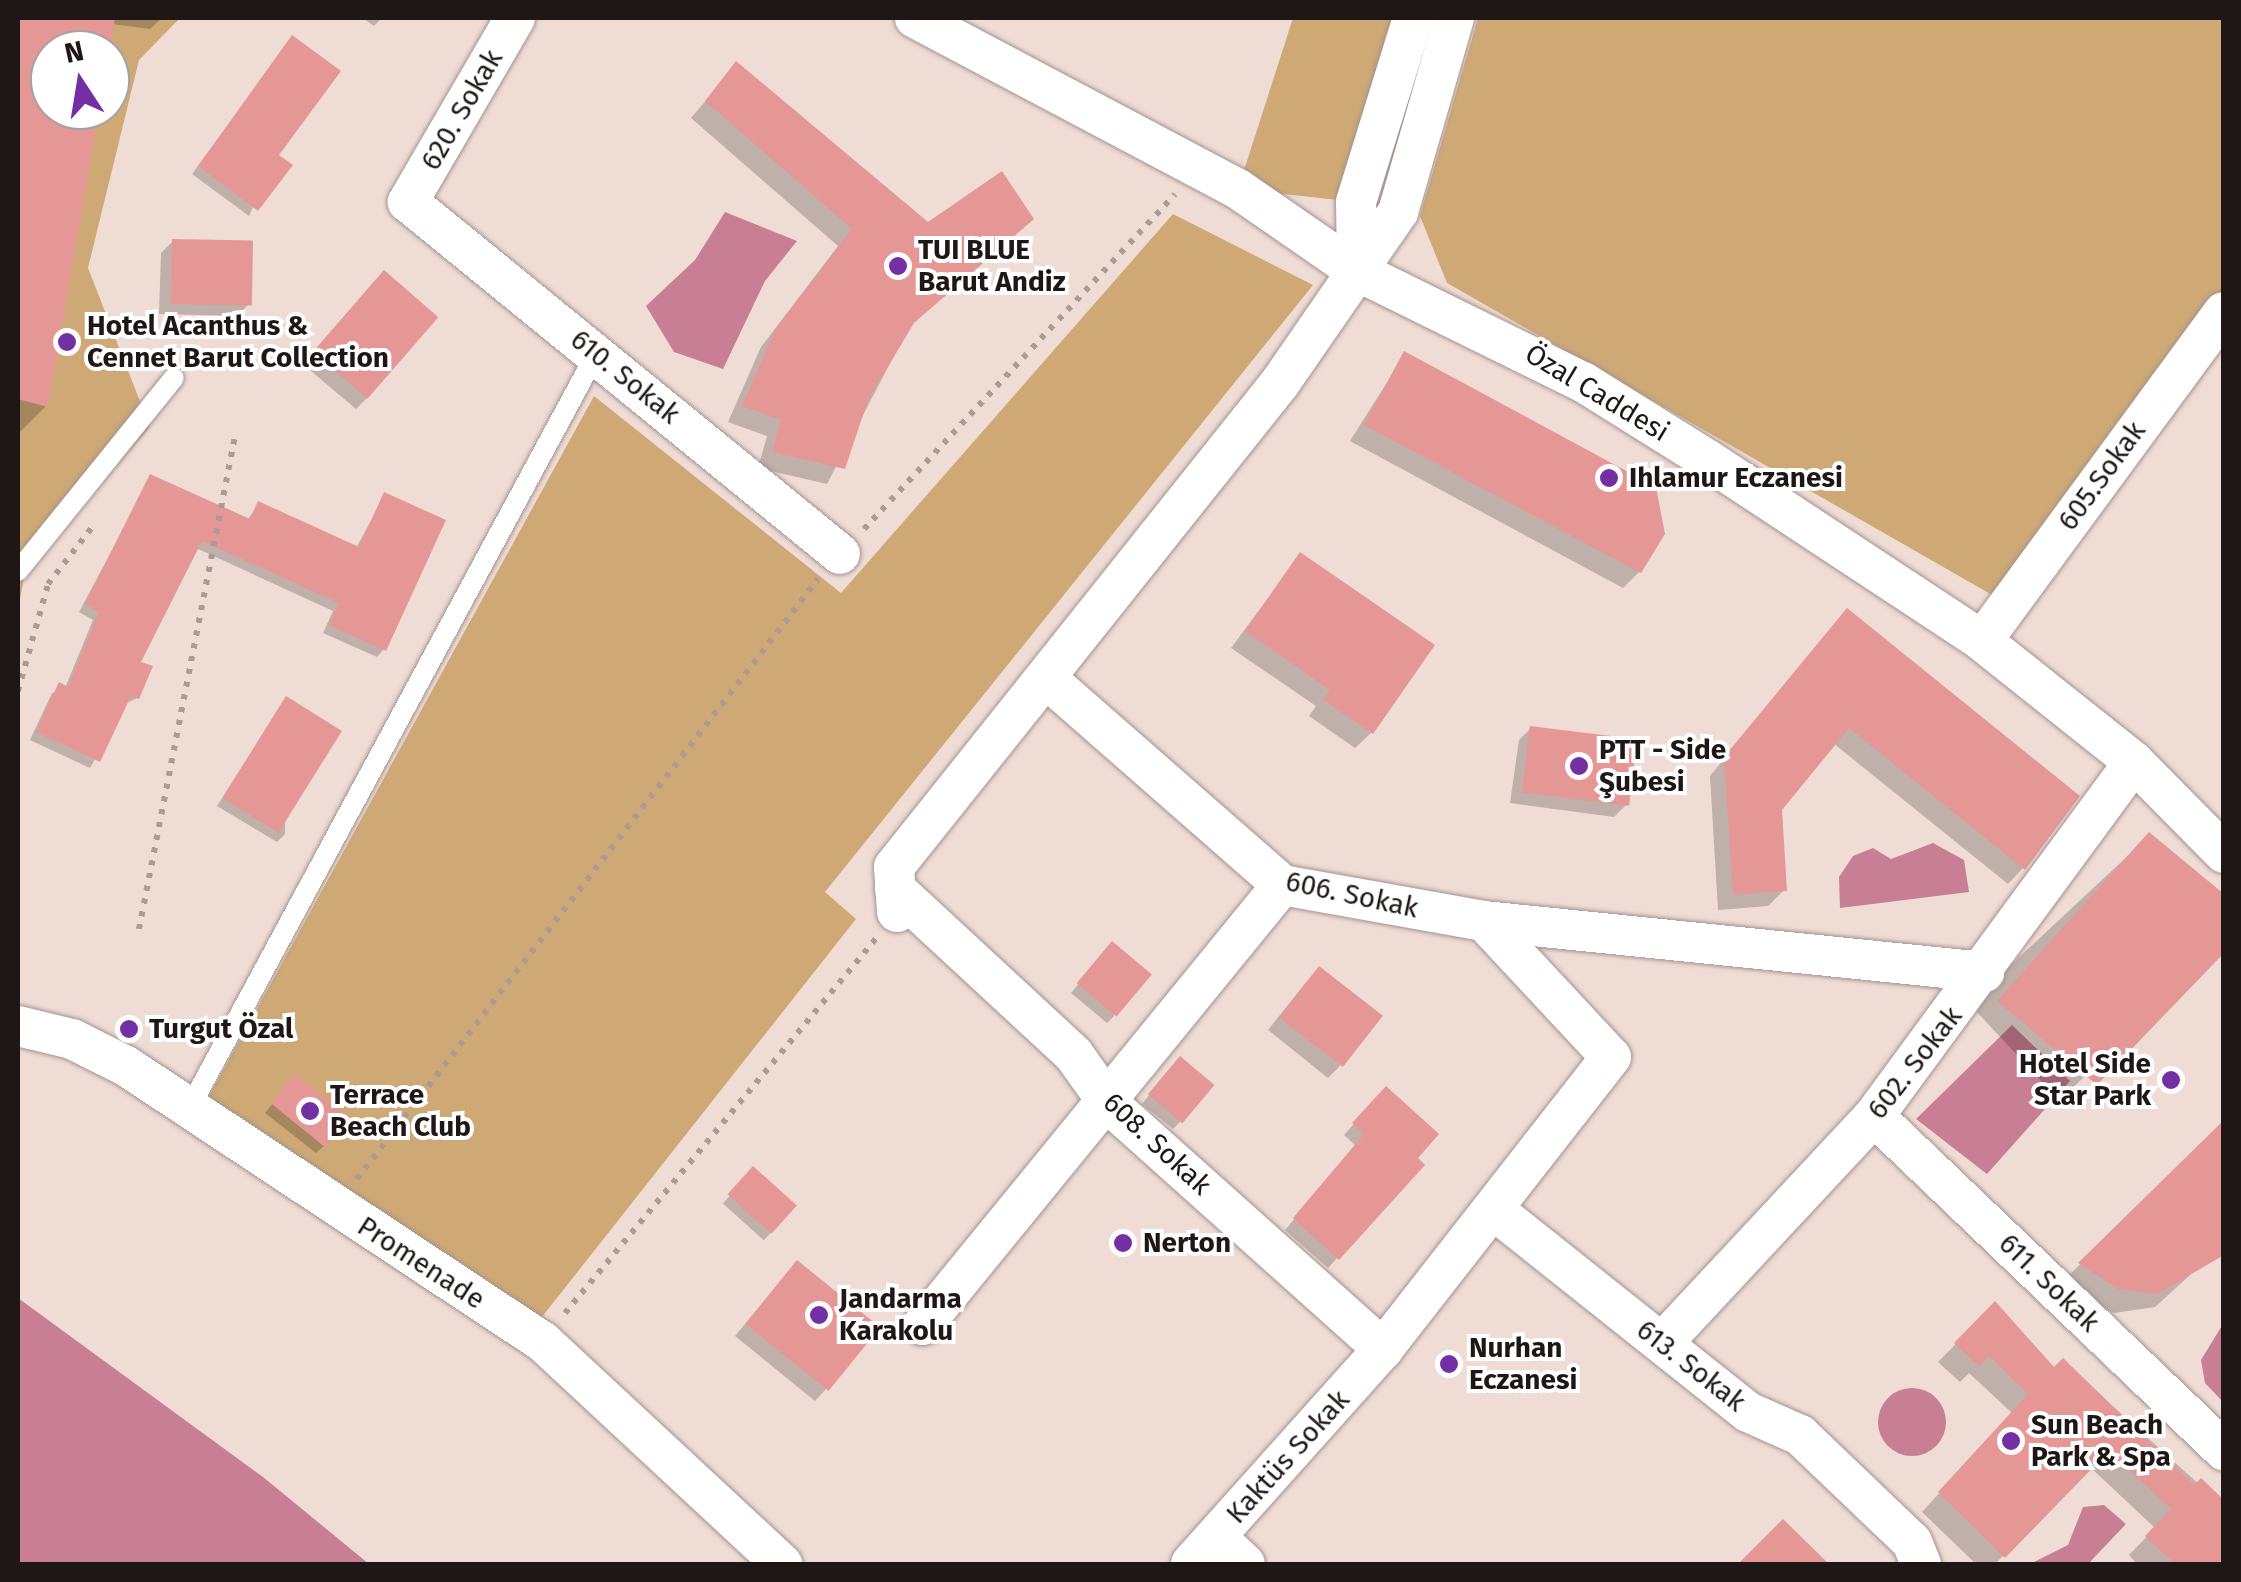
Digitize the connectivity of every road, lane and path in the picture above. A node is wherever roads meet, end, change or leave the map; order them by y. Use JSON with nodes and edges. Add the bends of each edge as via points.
{"nodes":[{"id":1,"x":515,"y":18,"type":"edge"},
{"id":2,"x":915,"y":18,"type":"edge"},
{"id":3,"x":1413,"y":18,"type":"edge"},
{"id":4,"x":1454,"y":18,"type":"edge"},
{"id":5,"x":1197,"y":171,"type":"junction"},
{"id":6,"x":408,"y":202,"type":"joint"},
{"id":7,"x":1357,"y":271,"type":"junction"},
{"id":8,"x":2224,"y":312,"type":"edge"},
{"id":9,"x":596,"y":354,"type":"junction"},
{"id":10,"x":174,"y":378,"type":"dead end"},
{"id":11,"x":234,"y":436,"type":"dead end"},
{"id":12,"x":96,"y":522,"type":"dead end"},
{"id":13,"x":840,"y":554,"type":"junction"},
{"id":14,"x":18,"y":571,"type":"edge"},
{"id":15,"x":1982,"y":640,"type":"junction"},
{"id":16,"x":1047,"y":679,"type":"junction"},
{"id":17,"x":18,"y":691,"type":"edge"},
{"id":18,"x":2134,"y":762,"type":"junction"},
{"id":19,"x":2224,"y":853,"type":"edge"},
{"id":20,"x":1282,"y":885,"type":"junction"},
{"id":21,"x":896,"y":901,"type":"junction"},
{"id":22,"x":1484,"y":922,"type":"junction"},
{"id":23,"x":139,"y":929,"type":"dead end"},
{"id":24,"x":1984,"y":972,"type":"junction"},
{"id":25,"x":18,"y":1026,"type":"edge"},
{"id":26,"x":1109,"y":1104,"type":"junction"},
{"id":27,"x":190,"y":1106,"type":"junction"},
{"id":28,"x":1874,"y":1116,"type":"junction"},
{"id":29,"x":336,"y":1208,"type":"junction"},
{"id":30,"x":1494,"y":1210,"type":"junction"},
{"id":31,"x":923,"y":1324,"type":"dead end"},
{"id":32,"x":1666,"y":1339,"type":"junction"},
{"id":33,"x":542,"y":1341,"type":"junction"},
{"id":34,"x":1384,"y":1349,"type":"junction"},
{"id":35,"x":2224,"y":1450,"type":"edge"},
{"id":36,"x":1218,"y":1555,"type":"edge"},
{"id":37,"x":782,"y":1564,"type":"edge"},
{"id":38,"x":1921,"y":1564,"type":"edge"}],
"edges":[{"from":1,"to":6,"type":"street","name":"620. Sokak"},
{"from":2,"to":5,"type":"street","name":"Özal Caddesi"},
{"from":3,"to":7,"type":"street","via":[[1356,202]]},
{"from":4,"to":7,"type":"street","via":[[1398,212]]},
{"from":5,"to":7,"type":"street","name":"Özal Caddesi"},
{"from":5,"to":13,"type":"path"},
{"from":6,"to":9,"type":"street","name":"610. Sokak"},
{"from":7,"to":15,"type":"street","name":"Özal Caddesi","via":[[1583,382]]},
{"from":7,"to":16,"type":"street"},
{"from":8,"to":15,"type":"street","name":"605.Sokak"},
{"from":9,"to":13,"type":"street","name":"610. Sokak"},
{"from":9,"to":27,"type":"lane"},
{"from":10,"to":14,"type":"lane"},
{"from":11,"to":23,"type":"path"},
{"from":12,"to":17,"type":"path","via":[[48,584]]},
{"from":13,"to":29,"type":"path"},
{"from":15,"to":18,"type":"street","name":"Özal Caddesi"},
{"from":16,"to":20,"type":"street","name":"606. Sokak"},
{"from":16,"to":21,"type":"street","via":[[894,867]]},
{"from":18,"to":19,"type":"street","name":"Özal Caddesi"},
{"from":18,"to":24,"type":"street","name":"602. Sokak"},
{"from":20,"to":22,"type":"street","name":"606. Sokak"},
{"from":20,"to":26,"type":"street"},
{"from":21,"to":26,"type":"street","name":"608. Sokak","via":[[1074,1055]]},
{"from":21,"to":33,"type":"path"},
{"from":22,"to":24,"type":"street","name":"606. Sokak"},
{"from":22,"to":30,"type":"street","name":"Kaktüs Sokak","via":[[1611,1058]]},
{"from":24,"to":28,"type":"street","name":"602. Sokak"},
{"from":25,"to":27,"type":"street","name":"Promenade","via":[[72,1038]]},
{"from":26,"to":31,"type":"street"},
{"from":26,"to":34,"type":"street","name":"608. Sokak"},
{"from":27,"to":29,"type":"street","name":"Promenade"},
{"from":28,"to":32,"type":"street","name":"602. Sokak"},
{"from":28,"to":35,"type":"street","name":"611. Sokak"},
{"from":29,"to":33,"type":"street","name":"Promenade"},
{"from":30,"to":32,"type":"street","name":"613. Sokak","via":[[1594,1296]]},
{"from":30,"to":34,"type":"street","name":"Kaktüs Sokak"},
{"from":32,"to":38,"type":"street","name":"613. Sokak","via":[[1748,1412],[1800,1435],[1912,1542]]},
{"from":33,"to":37,"type":"street","name":"Promenade"},
{"from":34,"to":36,"type":"street","name":"Kaktüs Sokak"}]}
